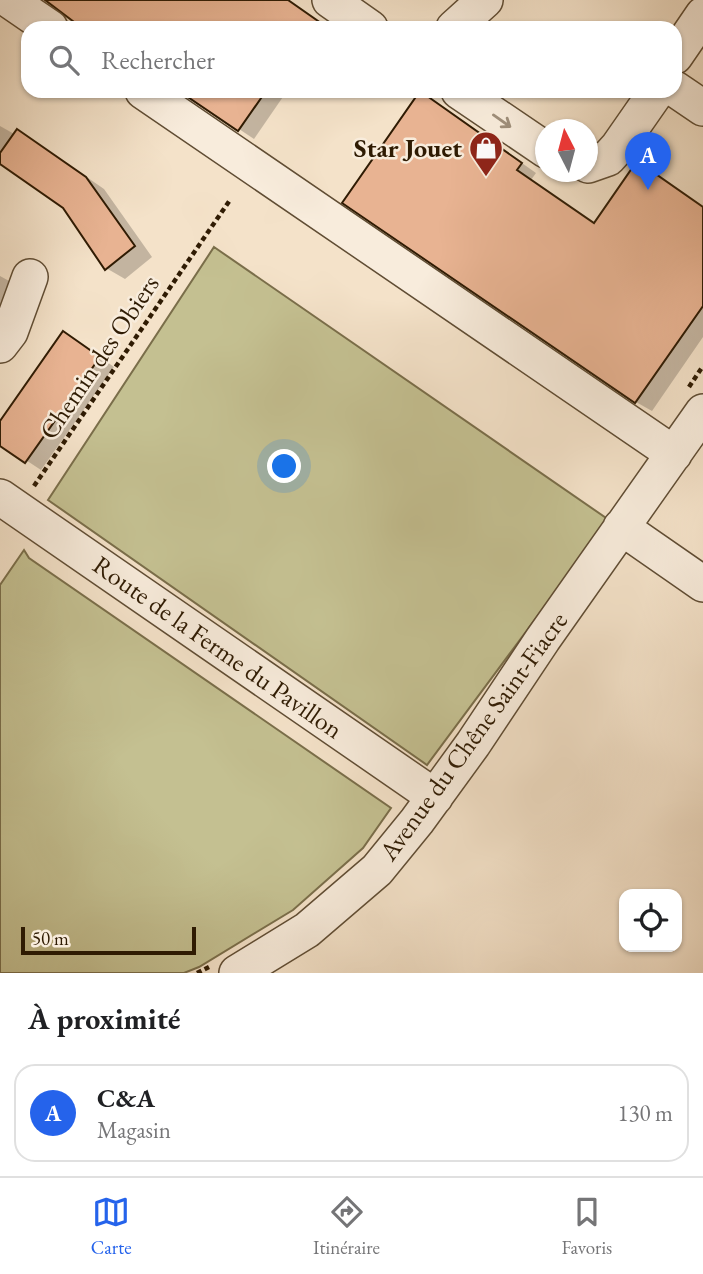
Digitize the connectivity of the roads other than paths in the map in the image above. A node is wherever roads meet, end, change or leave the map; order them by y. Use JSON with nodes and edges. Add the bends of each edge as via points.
{"nodes":[{"id":1,"x":9,"y":0,"type":"edge"},
{"id":2,"x":330,"y":0,"type":"edge"},
{"id":3,"x":485,"y":0,"type":"edge"},
{"id":4,"x":703,"y":15,"type":"edge"},
{"id":5,"x":40,"y":21,"type":"edge"},
{"id":6,"x":360,"y":21,"type":"edge"},
{"id":7,"x":462,"y":21,"type":"edge"},
{"id":8,"x":682,"y":46,"type":"edge"},
{"id":9,"x":682,"y":94,"type":"edge"},
{"id":10,"x":153,"y":98,"type":"edge"},
{"id":11,"x":469,"y":98,"type":"edge"},
{"id":12,"x":652,"y":98,"type":"edge"},
{"id":13,"x":703,"y":108,"type":"edge"},
{"id":14,"x":535,"y":143,"type":"edge"},
{"id":15,"x":598,"y":161,"type":"edge"},
{"id":16,"x":30,"y":277,"type":"dead end"},
{"id":17,"x":0,"y":345,"type":"edge"},
{"id":18,"x":698,"y":412,"type":"edge"},
{"id":19,"x":674,"y":454,"type":"junction"},
{"id":20,"x":9,"y":503,"type":"edge"},
{"id":21,"x":621,"y":527,"type":"junction"},
{"id":22,"x":703,"y":584,"type":"edge"},
{"id":23,"x":435,"y":797,"type":"junction"},
{"id":24,"x":228,"y":968,"type":"edge"}],
"edges":[{"from":1,"to":5,"type":"street"},
{"from":2,"to":6,"type":"street"},
{"from":3,"to":7,"type":"street"},
{"from":4,"to":8,"type":"street"},
{"from":9,"to":13,"type":"street"},
{"from":10,"to":19,"type":"street"},
{"from":11,"to":14,"type":"street","one_way":true},
{"from":12,"to":15,"type":"street","via":[[618,147]]},
{"from":16,"to":17,"type":"street","via":[[10,332]]},
{"from":18,"to":19,"type":"street","name":"Avenue du Chêne Saint-Fiacre"},
{"from":19,"to":21,"type":"street","name":"Avenue du Chêne Saint-Fiacre"},
{"from":20,"to":23,"type":"street","name":"Route de la Ferme du Pavillon"},
{"from":21,"to":22,"type":"street"},
{"from":21,"to":23,"type":"street","name":"Avenue du Chêne Saint-Fiacre"},
{"from":23,"to":24,"type":"street","name":"Avenue du Chêne Saint-Fiacre","via":[[377,870],[307,930]]}]}
